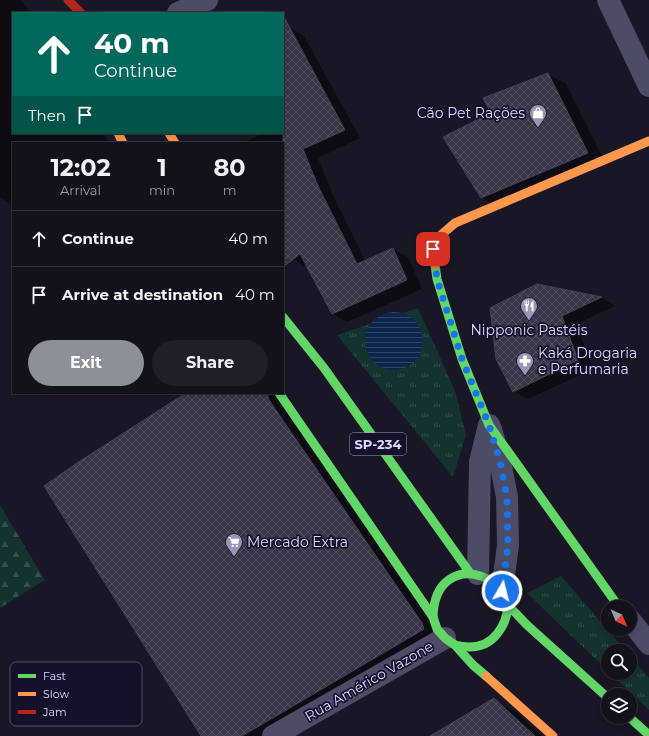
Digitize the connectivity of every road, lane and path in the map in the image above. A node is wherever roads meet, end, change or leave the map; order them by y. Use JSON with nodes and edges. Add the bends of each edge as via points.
{"nodes":[{"id":1,"x":207,"y":0,"type":"edge"},
{"id":2,"x":608,"y":0,"type":"edge"},
{"id":3,"x":69,"y":1,"type":"edge"},
{"id":4,"x":72,"y":12,"type":"edge"},
{"id":5,"x":80,"y":12,"type":"edge"},
{"id":6,"x":180,"y":12,"type":"edge"},
{"id":7,"x":649,"y":86,"type":"edge"},
{"id":8,"x":649,"y":141,"type":"edge"},
{"id":9,"x":284,"y":318,"type":"edge"},
{"id":10,"x":280,"y":394,"type":"edge"},
{"id":11,"x":489,"y":425,"type":"junction"},
{"id":12,"x":474,"y":574,"type":"junction"},
{"id":13,"x":504,"y":597,"type":"junction"},
{"id":14,"x":614,"y":600,"type":"edge"},
{"id":15,"x":433,"y":617,"type":"junction"},
{"id":16,"x":637,"y":629,"type":"edge"},
{"id":17,"x":450,"y":642,"type":"junction"},
{"id":18,"x":649,"y":644,"type":"edge"},
{"id":19,"x":601,"y":692,"type":"edge"},
{"id":20,"x":637,"y":724,"type":"edge"},
{"id":21,"x":649,"y":735,"type":"edge"},
{"id":22,"x":273,"y":736,"type":"edge"},
{"id":23,"x":553,"y":736,"type":"edge"}],
"edges":[{"from":1,"to":6,"type":"street"},
{"from":2,"to":7,"type":"street"},
{"from":3,"to":4,"type":"main road"},
{"from":3,"to":5,"type":"main road"},
{"from":8,"to":11,"type":"main road","via":[[455,223],[441,235],[433,249],[441,294],[462,359]]},
{"from":9,"to":12,"type":"main road","number":"SP-234","via":[[324,368]]},
{"from":10,"to":15,"type":"main road"},
{"from":11,"to":12,"type":"street","via":[[480,462]]},
{"from":11,"to":13,"type":"street","via":[[507,497],[508,545]]},
{"from":11,"to":14,"type":"main road"},
{"from":12,"to":13,"type":"main road","number":"SP-234","via":[[494,582]]},
{"from":12,"to":15,"type":"main road","via":[[458,576],[446,582],[433,604]]},
{"from":13,"to":17,"type":"main road","via":[[506,619],[499,634],[486,644],[471,648]]},
{"from":13,"to":19,"type":"main road","number":"SP-234","via":[[527,625]]},
{"from":15,"to":17,"type":"main road","via":[[437,629]]},
{"from":16,"to":18,"type":"street"},
{"from":17,"to":22,"type":"street","name":"Rua Américo Vazone"},
{"from":17,"to":23,"type":"main road"},
{"from":20,"to":21,"type":"main road"}]}
